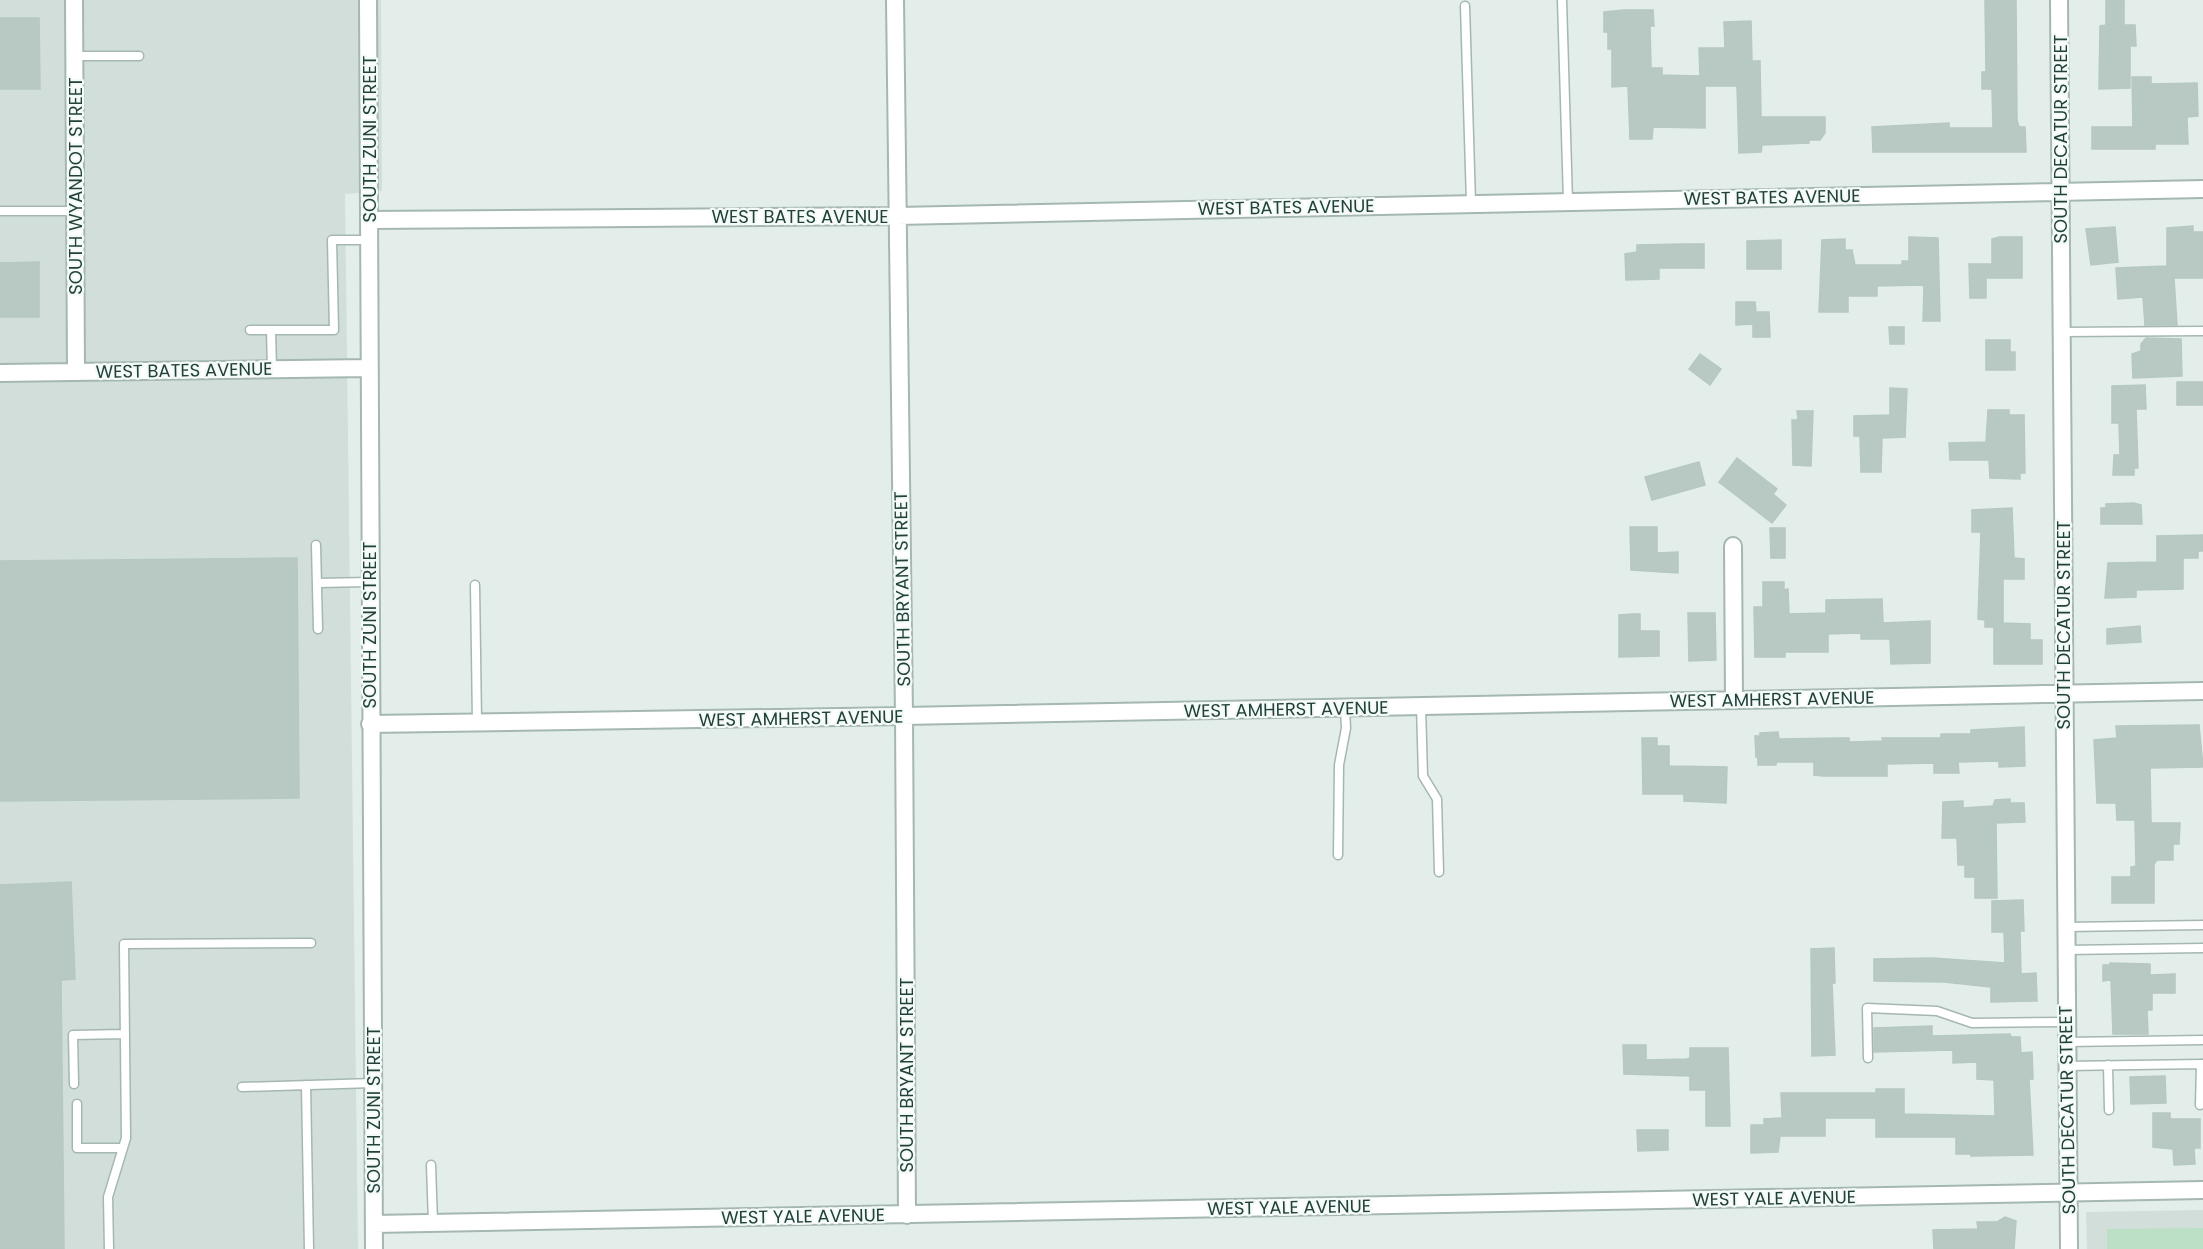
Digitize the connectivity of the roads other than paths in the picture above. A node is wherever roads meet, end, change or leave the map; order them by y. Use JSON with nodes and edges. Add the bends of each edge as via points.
{"nodes":[{"id":1,"x":74,"y":0,"type":"edge"},
{"id":2,"x":368,"y":0,"type":"edge"},
{"id":3,"x":895,"y":0,"type":"edge"},
{"id":4,"x":1562,"y":0,"type":"edge"},
{"id":5,"x":2059,"y":0,"type":"edge"},
{"id":6,"x":1465,"y":6,"type":"dead end"},
{"id":7,"x":74,"y":56,"type":"junction"},
{"id":8,"x":139,"y":56,"type":"dead end"},
{"id":9,"x":2203,"y":189,"type":"edge"},
{"id":10,"x":2060,"y":191,"type":"junction"},
{"id":11,"x":1568,"y":201,"type":"junction"},
{"id":12,"x":1471,"y":203,"type":"junction"},
{"id":13,"x":0,"y":211,"type":"edge"},
{"id":14,"x":75,"y":211,"type":"junction"},
{"id":15,"x":897,"y":216,"type":"junction"},
{"id":16,"x":369,"y":220,"type":"junction"},
{"id":17,"x":369,"y":240,"type":"junction"},
{"id":18,"x":250,"y":330,"type":"dead end"},
{"id":19,"x":271,"y":330,"type":"junction"},
{"id":20,"x":2203,"y":331,"type":"edge"},
{"id":21,"x":2061,"y":332,"type":"junction"},
{"id":22,"x":368,"y":368,"type":"junction"},
{"id":23,"x":272,"y":369,"type":"junction"},
{"id":24,"x":76,"y":372,"type":"junction"},
{"id":25,"x":0,"y":373,"type":"edge"},
{"id":26,"x":316,"y":545,"type":"dead end"},
{"id":27,"x":1733,"y":546,"type":"dead end"},
{"id":28,"x":369,"y":582,"type":"junction"},
{"id":29,"x":317,"y":583,"type":"junction"},
{"id":30,"x":475,"y":585,"type":"dead end"},
{"id":31,"x":318,"y":629,"type":"dead end"},
{"id":32,"x":2203,"y":691,"type":"edge"},
{"id":33,"x":2063,"y":694,"type":"junction"},
{"id":34,"x":1734,"y":700,"type":"junction"},
{"id":35,"x":1421,"y":706,"type":"junction"},
{"id":36,"x":1345,"y":708,"type":"junction"},
{"id":37,"x":904,"y":716,"type":"junction"},
{"id":38,"x":477,"y":722,"type":"junction"},
{"id":39,"x":370,"y":724,"type":"junction"},
{"id":40,"x":1338,"y":855,"type":"dead end"},
{"id":41,"x":1439,"y":872,"type":"dead end"},
{"id":42,"x":2203,"y":925,"type":"edge"},
{"id":43,"x":2065,"y":927,"type":"junction"},
{"id":44,"x":311,"y":943,"type":"dead end"},
{"id":45,"x":2203,"y":948,"type":"edge"},
{"id":46,"x":2065,"y":950,"type":"junction"},
{"id":47,"x":2066,"y":1022,"type":"junction"},
{"id":48,"x":125,"y":1034,"type":"junction"},
{"id":49,"x":2203,"y":1040,"type":"edge"},
{"id":50,"x":2066,"y":1042,"type":"junction"},
{"id":51,"x":1868,"y":1058,"type":"dead end"},
{"id":52,"x":2202,"y":1064,"type":"edge"},
{"id":53,"x":2108,"y":1065,"type":"junction"},
{"id":54,"x":2066,"y":1066,"type":"junction"},
{"id":55,"x":373,"y":1083,"type":"junction"},
{"id":56,"x":74,"y":1084,"type":"dead end"},
{"id":57,"x":306,"y":1085,"type":"junction"},
{"id":58,"x":242,"y":1087,"type":"dead end"},
{"id":59,"x":77,"y":1104,"type":"dead end"},
{"id":60,"x":2200,"y":1105,"type":"dead end"},
{"id":61,"x":2109,"y":1110,"type":"dead end"},
{"id":62,"x":123,"y":1148,"type":"junction"},
{"id":63,"x":431,"y":1165,"type":"dead end"},
{"id":64,"x":2203,"y":1190,"type":"edge"},
{"id":65,"x":2067,"y":1193,"type":"junction"},
{"id":66,"x":907,"y":1215,"type":"junction"},
{"id":67,"x":433,"y":1223,"type":"junction"},
{"id":68,"x":374,"y":1224,"type":"junction"},
{"id":69,"x":109,"y":1249,"type":"edge"},
{"id":70,"x":309,"y":1249,"type":"edge"},
{"id":71,"x":374,"y":1249,"type":"edge"},
{"id":72,"x":2069,"y":1249,"type":"edge"}],
"edges":[{"from":1,"to":7,"type":"street","name":"SOUTH WYANDOT STREET"},
{"from":2,"to":16,"type":"street","name":"SOUTH ZUNI STREET"},
{"from":3,"to":15,"type":"street","name":"SOUTH BRYANT STREET"},
{"from":4,"to":11,"type":"lane"},
{"from":5,"to":10,"type":"street","name":"SOUTH DECATUR STREET"},
{"from":6,"to":12,"type":"lane"},
{"from":7,"to":8,"type":"lane"},
{"from":7,"to":14,"type":"street","name":"SOUTH WYANDOT STREET"},
{"from":9,"to":10,"type":"street","name":"WEST BATES AVENUE"},
{"from":10,"to":11,"type":"street","name":"WEST BATES AVENUE"},
{"from":10,"to":21,"type":"street","name":"SOUTH DECATUR STREET"},
{"from":11,"to":12,"type":"street","name":"WEST BATES AVENUE"},
{"from":12,"to":15,"type":"street","name":"WEST BATES AVENUE"},
{"from":13,"to":14,"type":"lane"},
{"from":14,"to":24,"type":"street","name":"SOUTH WYANDOT STREET"},
{"from":15,"to":16,"type":"street","name":"WEST BATES AVENUE"},
{"from":15,"to":37,"type":"street","name":"SOUTH BRYANT STREET"},
{"from":16,"to":17,"type":"street","name":"SOUTH ZUNI STREET"},
{"from":17,"to":19,"type":"lane","via":[[332,240],[334,330]]},
{"from":17,"to":22,"type":"street","name":"SOUTH ZUNI STREET"},
{"from":18,"to":19,"type":"lane"},
{"from":19,"to":23,"type":"lane"},
{"from":20,"to":21,"type":"lane"},
{"from":21,"to":33,"type":"street","name":"SOUTH DECATUR STREET"},
{"from":22,"to":23,"type":"street","name":"WEST BATES AVENUE"},
{"from":22,"to":28,"type":"street","name":"SOUTH ZUNI STREET"},
{"from":23,"to":24,"type":"street","name":"WEST BATES AVENUE"},
{"from":24,"to":25,"type":"street","name":"WEST BATES AVENUE"},
{"from":26,"to":29,"type":"lane"},
{"from":27,"to":34,"type":"street"},
{"from":28,"to":29,"type":"lane"},
{"from":28,"to":39,"type":"street","name":"SOUTH ZUNI STREET"},
{"from":29,"to":31,"type":"lane"},
{"from":30,"to":38,"type":"lane"},
{"from":32,"to":33,"type":"street","name":"WEST AMHERST AVENUE"},
{"from":33,"to":34,"type":"street","name":"WEST AMHERST AVENUE"},
{"from":33,"to":43,"type":"street","name":"SOUTH DECATUR STREET"},
{"from":34,"to":35,"type":"street","name":"WEST AMHERST AVENUE"},
{"from":35,"to":36,"type":"street","name":"WEST AMHERST AVENUE"},
{"from":35,"to":41,"type":"lane","via":[[1422,776],[1437,799]]},
{"from":36,"to":37,"type":"street","name":"WEST AMHERST AVENUE"},
{"from":36,"to":40,"type":"lane","via":[[1346,728],[1339,765]]},
{"from":37,"to":38,"type":"street","name":"WEST AMHERST AVENUE"},
{"from":37,"to":66,"type":"street","name":"SOUTH BRYANT STREET"},
{"from":38,"to":39,"type":"street","name":"WEST AMHERST AVENUE"},
{"from":39,"to":55,"type":"street","name":"SOUTH ZUNI STREET"},
{"from":42,"to":43,"type":"lane"},
{"from":43,"to":46,"type":"street","name":"SOUTH DECATUR STREET"},
{"from":44,"to":48,"type":"lane","via":[[124,944]]},
{"from":45,"to":46,"type":"lane"},
{"from":46,"to":47,"type":"street","name":"SOUTH DECATUR STREET"},
{"from":47,"to":50,"type":"street","name":"SOUTH DECATUR STREET"},
{"from":47,"to":51,"type":"lane","via":[[1972,1023],[1937,1011],[1867,1008]]},
{"from":48,"to":56,"type":"lane","via":[[73,1035]]},
{"from":48,"to":62,"type":"lane"},
{"from":49,"to":50,"type":"lane"},
{"from":50,"to":54,"type":"street","name":"SOUTH DECATUR STREET"},
{"from":52,"to":53,"type":"lane"},
{"from":52,"to":60,"type":"lane"},
{"from":53,"to":54,"type":"lane"},
{"from":53,"to":61,"type":"lane"},
{"from":54,"to":65,"type":"street","name":"SOUTH DECATUR STREET"},
{"from":55,"to":57,"type":"lane"},
{"from":55,"to":68,"type":"street","name":"SOUTH ZUNI STREET"},
{"from":57,"to":58,"type":"lane"},
{"from":57,"to":70,"type":"lane"},
{"from":59,"to":62,"type":"lane","via":[[77,1148]]},
{"from":62,"to":69,"type":"lane","via":[[108,1197]]},
{"from":63,"to":67,"type":"lane"},
{"from":64,"to":65,"type":"street","name":"WEST YALE AVENUE"},
{"from":65,"to":66,"type":"street","name":"WEST YALE AVENUE"},
{"from":65,"to":72,"type":"street","name":"SOUTH DECATUR STREET"},
{"from":66,"to":67,"type":"street","name":"WEST YALE AVENUE"},
{"from":67,"to":68,"type":"street","name":"WEST YALE AVENUE"},
{"from":68,"to":71,"type":"street","name":"SOUTH ZUNI STREET"}]}
